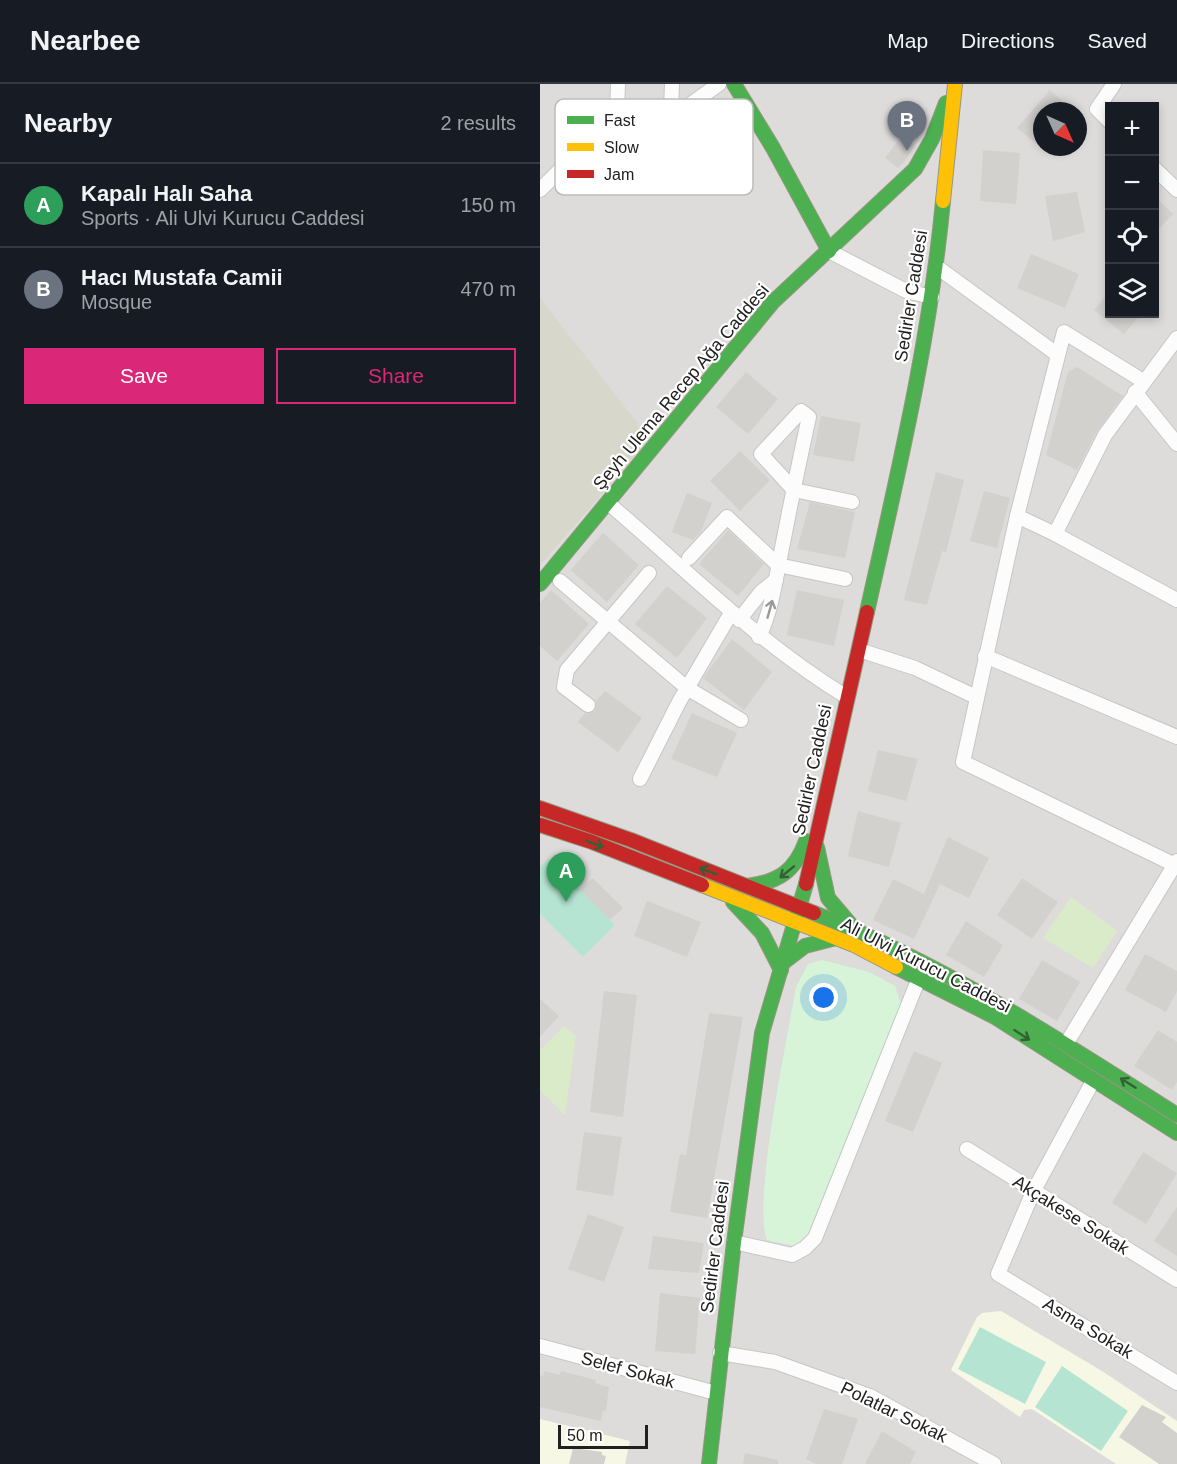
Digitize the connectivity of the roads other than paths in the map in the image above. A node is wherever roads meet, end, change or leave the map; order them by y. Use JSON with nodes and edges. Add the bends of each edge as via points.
{"nodes":[{"id":1,"x":618,"y":84,"type":"edge"},
{"id":2,"x":672,"y":84,"type":"edge"},
{"id":3,"x":719,"y":84,"type":"edge"},
{"id":4,"x":734,"y":84,"type":"edge"},
{"id":5,"x":955,"y":84,"type":"edge"},
{"id":6,"x":1114,"y":84,"type":"edge"},
{"id":7,"x":617,"y":99,"type":"edge"},
{"id":8,"x":671,"y":99,"type":"edge"},
{"id":9,"x":698,"y":99,"type":"edge"},
{"id":10,"x":743,"y":99,"type":"edge"},
{"id":11,"x":753,"y":115,"type":"edge"},
{"id":12,"x":1105,"y":117,"type":"edge"},
{"id":13,"x":915,"y":169,"type":"junction"},
{"id":14,"x":945,"y":172,"type":"junction"},
{"id":15,"x":1159,"y":172,"type":"edge"},
{"id":16,"x":555,"y":175,"type":"edge"},
{"id":17,"x":540,"y":190,"type":"edge"},
{"id":18,"x":1177,"y":190,"type":"edge"},
{"id":19,"x":829,"y":251,"type":"junction"},
{"id":20,"x":937,"y":267,"type":"junction"},
{"id":21,"x":932,"y":297,"type":"junction"},
{"id":22,"x":1177,"y":338,"type":"edge"},
{"id":23,"x":1058,"y":356,"type":"junction"},
{"id":24,"x":1139,"y":387,"type":"junction"},
{"id":25,"x":1177,"y":444,"type":"edge"},
{"id":26,"x":794,"y":490,"type":"junction"},
{"id":27,"x":852,"y":502,"type":"dead end"},
{"id":28,"x":608,"y":503,"type":"junction"},
{"id":29,"x":1017,"y":516,"type":"junction"},
{"id":30,"x":1055,"y":534,"type":"junction"},
{"id":31,"x":689,"y":558,"type":"dead end"},
{"id":32,"x":778,"y":565,"type":"junction"},
{"id":33,"x":649,"y":573,"type":"dead end"},
{"id":34,"x":845,"y":579,"type":"dead end"},
{"id":35,"x":776,"y":580,"type":"junction"},
{"id":36,"x":560,"y":581,"type":"dead end"},
{"id":37,"x":540,"y":584,"type":"edge"},
{"id":38,"x":1177,"y":600,"type":"edge"},
{"id":39,"x":735,"y":617,"type":"junction"},
{"id":40,"x":608,"y":621,"type":"junction"},
{"id":41,"x":759,"y":637,"type":"junction"},
{"id":42,"x":859,"y":650,"type":"junction"},
{"id":43,"x":985,"y":656,"type":"junction"},
{"id":44,"x":687,"y":688,"type":"junction"},
{"id":45,"x":847,"y":697,"type":"junction"},
{"id":46,"x":976,"y":697,"type":"junction"},
{"id":47,"x":588,"y":705,"type":"dead end"},
{"id":48,"x":741,"y":720,"type":"dead end"},
{"id":49,"x":1177,"y":737,"type":"edge"},
{"id":50,"x":640,"y":779,"type":"dead end"},
{"id":51,"x":828,"y":782,"type":"junction"},
{"id":52,"x":540,"y":808,"type":"edge"},
{"id":53,"x":540,"y":825,"type":"edge"},
{"id":54,"x":815,"y":839,"type":"junction"},
{"id":55,"x":1176,"y":864,"type":"edge"},
{"id":56,"x":747,"y":886,"type":"junction"},
{"id":57,"x":727,"y":896,"type":"junction"},
{"id":58,"x":801,"y":908,"type":"junction"},
{"id":59,"x":796,"y":924,"type":"junction"},
{"id":60,"x":855,"y":929,"type":"junction"},
{"id":61,"x":836,"y":938,"type":"junction"},
{"id":62,"x":783,"y":966,"type":"junction"},
{"id":63,"x":919,"y":978,"type":"junction"},
{"id":64,"x":1066,"y":1044,"type":"junction"},
{"id":65,"x":1093,"y":1081,"type":"junction"},
{"id":66,"x":1177,"y":1114,"type":"edge"},
{"id":67,"x":1177,"y":1133,"type":"edge"},
{"id":68,"x":967,"y":1149,"type":"dead end"},
{"id":69,"x":1033,"y":1192,"type":"junction"},
{"id":70,"x":734,"y":1242,"type":"junction"},
{"id":71,"x":1177,"y":1280,"type":"edge"},
{"id":72,"x":540,"y":1346,"type":"edge"},
{"id":73,"x":720,"y":1353,"type":"junction"},
{"id":74,"x":1177,"y":1383,"type":"edge"},
{"id":75,"x":716,"y":1393,"type":"junction"},
{"id":76,"x":709,"y":1464,"type":"edge"},
{"id":77,"x":994,"y":1464,"type":"edge"}],
"edges":[{"from":1,"to":7,"type":"street"},
{"from":2,"to":8,"type":"street"},
{"from":3,"to":9,"type":"street"},
{"from":4,"to":10,"type":"street"},
{"from":5,"to":13,"type":"street","name":"Şeyh Ulema Recep Ağa Caddesi"},
{"from":5,"to":14,"type":"street","name":"Sedirler Caddesi"},
{"from":6,"to":12,"type":"street","via":[[1097,109]]},
{"from":11,"to":19,"type":"street"},
{"from":13,"to":14,"type":"street"},
{"from":13,"to":19,"type":"street","name":"Şeyh Ulema Recep Ağa Caddesi"},
{"from":14,"to":20,"type":"street","name":"Sedirler Caddesi"},
{"from":15,"to":18,"type":"street"},
{"from":16,"to":17,"type":"street"},
{"from":19,"to":21,"type":"street","via":[[906,291]]},
{"from":19,"to":28,"type":"street","name":"Şeyh Ulema Recep Ağa Caddesi","via":[[773,302]]},
{"from":20,"to":21,"type":"street","name":"Sedirler Caddesi"},
{"from":20,"to":23,"type":"street"},
{"from":21,"to":42,"type":"street","name":"Sedirler Caddesi"},
{"from":22,"to":24,"type":"street"},
{"from":23,"to":24,"type":"street","via":[[1064,332]]},
{"from":23,"to":29,"type":"street"},
{"from":24,"to":25,"type":"street"},
{"from":24,"to":30,"type":"street","via":[[1105,435]]},
{"from":26,"to":26,"type":"street","via":[[761,454],[801,411],[808,417]]},
{"from":26,"to":27,"type":"street"},
{"from":26,"to":32,"type":"street"},
{"from":28,"to":37,"type":"street","name":"Şeyh Ulema Recep Ağa Caddesi"},
{"from":28,"to":39,"type":"street"},
{"from":29,"to":30,"type":"street"},
{"from":29,"to":43,"type":"street"},
{"from":30,"to":38,"type":"street"},
{"from":31,"to":32,"type":"street","via":[[727,517]]},
{"from":32,"to":34,"type":"street"},
{"from":32,"to":35,"type":"street"},
{"from":33,"to":40,"type":"street"},
{"from":35,"to":39,"type":"street"},
{"from":41,"to":35,"type":"street","one_way":true},
{"from":36,"to":40,"type":"street"},
{"from":39,"to":41,"type":"street"},
{"from":39,"to":44,"type":"street"},
{"from":40,"to":44,"type":"street"},
{"from":40,"to":47,"type":"street","via":[[567,670],[564,687]]},
{"from":41,"to":45,"type":"street"},
{"from":42,"to":45,"type":"street","name":"Sedirler Caddesi"},
{"from":42,"to":46,"type":"street","via":[[915,668]]},
{"from":43,"to":46,"type":"street"},
{"from":43,"to":49,"type":"street"},
{"from":44,"to":48,"type":"street"},
{"from":44,"to":50,"type":"street"},
{"from":45,"to":51,"type":"street","name":"Sedirler Caddesi"},
{"from":46,"to":55,"type":"street","via":[[963,762]]},
{"from":51,"to":54,"type":"street","name":"Sedirler Caddesi"},
{"from":51,"to":56,"type":"street","one_way":true,"via":[[800,860],[790,873],[764,885]]},
{"from":56,"to":52,"type":"street","name":"Ali Ulvi Kurucu Caddesi","one_way":true},
{"from":53,"to":57,"type":"street","name":"Ali Ulvi Kurucu Caddesi","one_way":true},
{"from":54,"to":58,"type":"street","name":"Sedirler Caddesi"},
{"from":54,"to":60,"type":"street","via":[[828,898]]},
{"from":55,"to":64,"type":"street"},
{"from":56,"to":58,"type":"street","name":"Ali Ulvi Kurucu Caddesi"},
{"from":57,"to":59,"type":"street","name":"Ali Ulvi Kurucu Caddesi"},
{"from":57,"to":62,"type":"street","via":[[762,933]]},
{"from":58,"to":59,"type":"street","name":"Sedirler Caddesi"},
{"from":58,"to":60,"type":"street","name":"Ali Ulvi Kurucu Caddesi"},
{"from":59,"to":61,"type":"street","name":"Ali Ulvi Kurucu Caddesi"},
{"from":59,"to":62,"type":"street","name":"Sedirler Caddesi"},
{"from":60,"to":64,"type":"street","name":"Ali Ulvi Kurucu Caddesi","via":[[918,959]]},
{"from":61,"to":62,"type":"street","via":[[805,946]]},
{"from":61,"to":63,"type":"street","name":"Ali Ulvi Kurucu Caddesi"},
{"from":62,"to":70,"type":"street","name":"Sedirler Caddesi","via":[[762,1033]]},
{"from":63,"to":65,"type":"street","name":"Ali Ulvi Kurucu Caddesi","one_way":true,"via":[[995,1017]]},
{"from":63,"to":70,"type":"street","via":[[814,1238],[792,1255]]},
{"from":66,"to":64,"type":"street","name":"Ali Ulvi Kurucu Caddesi","one_way":true},
{"from":65,"to":67,"type":"street","name":"Ali Ulvi Kurucu Caddesi"},
{"from":65,"to":69,"type":"street"},
{"from":68,"to":69,"type":"street","name":"Akçakese Sokak"},
{"from":69,"to":71,"type":"street","name":"Akçakese Sokak"},
{"from":69,"to":74,"type":"street","name":"Asma Sokak","via":[[998,1274]]},
{"from":70,"to":73,"type":"street","name":"Sedirler Caddesi"},
{"from":72,"to":75,"type":"street","name":"Selef Sokak"},
{"from":73,"to":75,"type":"street","name":"Sedirler Caddesi"},
{"from":73,"to":77,"type":"street","name":"Polatlar Sokak","via":[[775,1362],[870,1396]]},
{"from":75,"to":76,"type":"street","name":"Sedirler Caddesi"}]}
